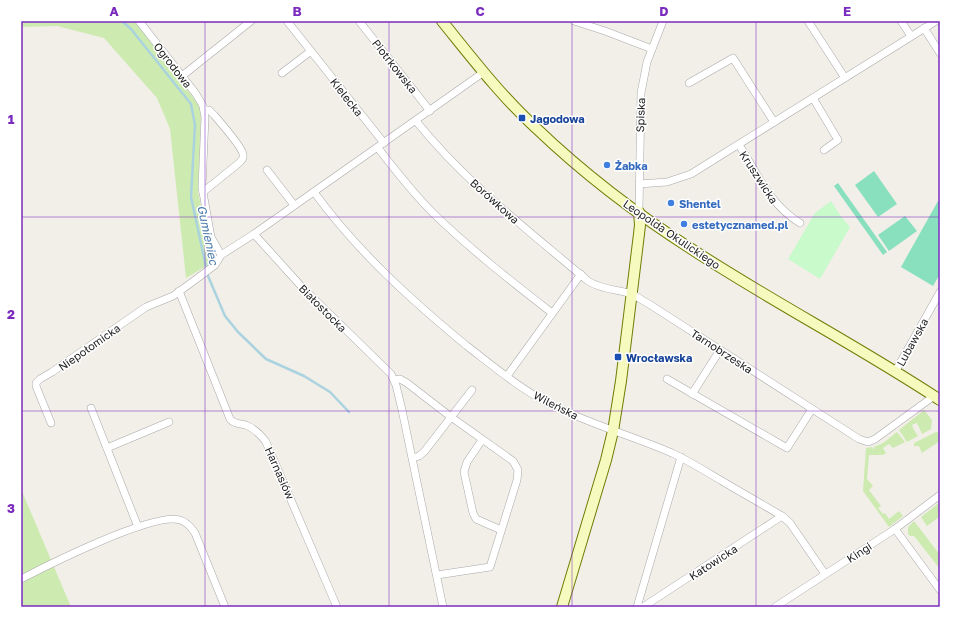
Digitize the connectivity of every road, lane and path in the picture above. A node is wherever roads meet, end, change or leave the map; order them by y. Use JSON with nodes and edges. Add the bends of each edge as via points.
{"nodes":[{"id":1,"x":139,"y":21,"type":"edge"},
{"id":2,"x":251,"y":21,"type":"edge"},
{"id":3,"x":286,"y":21,"type":"edge"},
{"id":4,"x":359,"y":21,"type":"edge"},
{"id":5,"x":442,"y":21,"type":"edge"},
{"id":6,"x":574,"y":21,"type":"edge"},
{"id":7,"x":596,"y":21,"type":"edge"},
{"id":8,"x":663,"y":21,"type":"edge"},
{"id":9,"x":808,"y":21,"type":"edge"},
{"id":10,"x":901,"y":21,"type":"edge"},
{"id":11,"x":936,"y":21,"type":"edge"},
{"id":12,"x":924,"y":28,"type":"junction"},
{"id":13,"x":605,"y":31,"type":"junction"},
{"id":14,"x":911,"y":36,"type":"junction"},
{"id":15,"x":652,"y":50,"type":"junction"},
{"id":16,"x":311,"y":51,"type":"junction"},
{"id":17,"x":940,"y":53,"type":"edge"},
{"id":18,"x":484,"y":72,"type":"junction"},
{"id":19,"x":282,"y":73,"type":"dead end"},
{"id":20,"x":182,"y":76,"type":"junction"},
{"id":21,"x":844,"y":78,"type":"junction"},
{"id":22,"x":689,"y":83,"type":"dead end"},
{"id":23,"x":813,"y":98,"type":"junction"},
{"id":24,"x":204,"y":110,"type":"junction"},
{"id":25,"x":430,"y":111,"type":"junction"},
{"id":26,"x":416,"y":121,"type":"junction"},
{"id":27,"x":774,"y":122,"type":"junction"},
{"id":28,"x":738,"y":145,"type":"junction"},
{"id":29,"x":381,"y":146,"type":"junction"},
{"id":30,"x":824,"y":150,"type":"dead end"},
{"id":31,"x":267,"y":170,"type":"dead end"},
{"id":32,"x":639,"y":184,"type":"junction"},
{"id":33,"x":203,"y":192,"type":"junction"},
{"id":34,"x":314,"y":192,"type":"junction"},
{"id":35,"x":294,"y":205,"type":"junction"},
{"id":36,"x":639,"y":212,"type":"junction"},
{"id":37,"x":800,"y":223,"type":"dead end"},
{"id":38,"x":254,"y":234,"type":"junction"},
{"id":39,"x":221,"y":255,"type":"junction"},
{"id":40,"x":580,"y":274,"type":"junction"},
{"id":41,"x":179,"y":291,"type":"junction"},
{"id":42,"x":940,"y":292,"type":"edge"},
{"id":43,"x":632,"y":294,"type":"junction"},
{"id":44,"x":552,"y":312,"type":"junction"},
{"id":45,"x":720,"y":350,"type":"junction"},
{"id":46,"x":895,"y":372,"type":"junction"},
{"id":47,"x":507,"y":376,"type":"junction"},
{"id":48,"x":667,"y":379,"type":"dead end"},
{"id":49,"x":394,"y":380,"type":"junction"},
{"id":50,"x":472,"y":390,"type":"dead end"},
{"id":51,"x":692,"y":394,"type":"junction"},
{"id":52,"x":937,"y":398,"type":"edge"},
{"id":53,"x":91,"y":408,"type":"dead end"},
{"id":54,"x":812,"y":409,"type":"junction"},
{"id":55,"x":451,"y":417,"type":"junction"},
{"id":56,"x":170,"y":422,"type":"dead end"},
{"id":57,"x":51,"y":423,"type":"dead end"},
{"id":58,"x":613,"y":431,"type":"junction"},
{"id":59,"x":482,"y":440,"type":"junction"},
{"id":60,"x":107,"y":448,"type":"junction"},
{"id":61,"x":412,"y":458,"type":"junction"},
{"id":62,"x":680,"y":458,"type":"junction"},
{"id":63,"x":940,"y":495,"type":"edge"},
{"id":64,"x":782,"y":516,"type":"junction"},
{"id":65,"x":138,"y":527,"type":"junction"},
{"id":66,"x":895,"y":529,"type":"junction"},
{"id":67,"x":501,"y":530,"type":"junction"},
{"id":68,"x":825,"y":574,"type":"junction"},
{"id":69,"x":437,"y":575,"type":"junction"},
{"id":70,"x":21,"y":579,"type":"edge"},
{"id":71,"x":940,"y":590,"type":"edge"},
{"id":72,"x":225,"y":607,"type":"edge"},
{"id":73,"x":337,"y":607,"type":"edge"},
{"id":74,"x":443,"y":607,"type":"edge"},
{"id":75,"x":562,"y":607,"type":"edge"},
{"id":76,"x":637,"y":607,"type":"edge"},
{"id":77,"x":643,"y":607,"type":"edge"},
{"id":78,"x":775,"y":607,"type":"edge"}],
"edges":[{"from":1,"to":20,"type":"street","name":"Ogrodowa"},
{"from":2,"to":20,"type":"street"},
{"from":3,"to":16,"type":"street","name":"Kielecka"},
{"from":4,"to":25,"type":"street","name":"Piotrkowska"},
{"from":5,"to":18,"type":"street","name":"Leopolda Okulickiego"},
{"from":6,"to":13,"type":"street"},
{"from":7,"to":13,"type":"street"},
{"from":8,"to":15,"type":"street","name":"Spiska"},
{"from":9,"to":21,"type":"street"},
{"from":10,"to":14,"type":"street"},
{"from":11,"to":12,"type":"street","name":"Kruszwicka"},
{"from":12,"to":14,"type":"street","name":"Kruszwicka"},
{"from":12,"to":17,"type":"street"},
{"from":13,"to":15,"type":"street"},
{"from":14,"to":21,"type":"street","name":"Kruszwicka"},
{"from":15,"to":32,"type":"street","name":"Spiska","via":[[640,93]]},
{"from":16,"to":19,"type":"street"},
{"from":16,"to":29,"type":"street","name":"Kielecka"},
{"from":18,"to":25,"type":"street"},
{"from":18,"to":36,"type":"street","name":"Leopolda Okulickiego","via":[[523,116],[550,141],[593,178]]},
{"from":20,"to":24,"type":"street","name":"Ogrodowa","via":[[201,101]]},
{"from":21,"to":23,"type":"street","name":"Kruszwicka"},
{"from":22,"to":27,"type":"street","via":[[733,58]]},
{"from":23,"to":27,"type":"street","name":"Kruszwicka"},
{"from":23,"to":30,"type":"street","via":[[838,140]]},
{"from":24,"to":33,"type":"street","name":"Ogrodowa"},
{"from":24,"to":33,"type":"street","name":"Ogrodowa","via":[[209,110],[214,115],[243,155],[239,163]]},
{"from":25,"to":26,"type":"street"},
{"from":26,"to":29,"type":"street"},
{"from":26,"to":40,"type":"street","name":"Borówkowa","via":[[484,192]]},
{"from":27,"to":28,"type":"street","name":"Kruszwicka"},
{"from":28,"to":32,"type":"street","name":"Kruszwicka","via":[[684,177],[661,183]]},
{"from":28,"to":37,"type":"street","name":"Kruszwicka","via":[[776,203]]},
{"from":29,"to":34,"type":"street"},
{"from":29,"to":44,"type":"street","via":[[409,187],[443,222],[513,283]]},
{"from":31,"to":35,"type":"street"},
{"from":32,"to":36,"type":"street","name":"Spiska"},
{"from":33,"to":39,"type":"street","name":"Ogrodowa","via":[[212,237]]},
{"from":34,"to":35,"type":"street"},
{"from":34,"to":47,"type":"street","name":"Wileńska","via":[[345,232],[398,285],[446,328]]},
{"from":35,"to":38,"type":"street"},
{"from":36,"to":43,"type":"street","via":[[640,225]]},
{"from":36,"to":46,"type":"street","name":"Leopolda Okulickiego","via":[[727,272]]},
{"from":38,"to":39,"type":"street"},
{"from":38,"to":49,"type":"street","name":"Białostocka","via":[[324,309],[387,369]]},
{"from":39,"to":41,"type":"street","via":[[207,272]]},
{"from":40,"to":43,"type":"street","name":"Borówkowa","via":[[599,287]]},
{"from":40,"to":44,"type":"street"},
{"from":41,"to":57,"type":"street","name":"Niepołomicka","via":[[146,308],[38,380],[36,386]]},
{"from":41,"to":73,"type":"street","name":"Harnasiów","via":[[230,419],[234,423],[250,427],[266,442]]},
{"from":42,"to":46,"type":"street","name":"Lubawska"},
{"from":43,"to":45,"type":"street","name":"Tarnobrzeska"},
{"from":43,"to":58,"type":"street"},
{"from":44,"to":47,"type":"street"},
{"from":45,"to":51,"type":"street"},
{"from":45,"to":54,"type":"street","name":"Tarnobrzeska"},
{"from":46,"to":52,"type":"street","name":"Leopolda Okulickiego"},
{"from":47,"to":58,"type":"street","name":"Wileńska","via":[[548,403]]},
{"from":48,"to":51,"type":"street"},
{"from":49,"to":55,"type":"street","via":[[400,379],[408,383]]},
{"from":49,"to":61,"type":"street","name":"Białostocka"},
{"from":50,"to":55,"type":"street"},
{"from":51,"to":54,"type":"street","via":[[787,448]]},
{"from":52,"to":54,"type":"street","name":"Tarnobrzeska","via":[[868,442],[853,436]]},
{"from":53,"to":60,"type":"street"},
{"from":55,"to":59,"type":"street"},
{"from":55,"to":61,"type":"street","via":[[424,452]]},
{"from":56,"to":60,"type":"street"},
{"from":58,"to":62,"type":"street","name":"Wileńska"},
{"from":58,"to":75,"type":"street"},
{"from":59,"to":67,"type":"street","via":[[513,461],[518,470]]},
{"from":59,"to":67,"type":"street","via":[[467,462],[464,472],[473,513],[478,520]]},
{"from":60,"to":65,"type":"street"},
{"from":61,"to":69,"type":"street","name":"Białostocka"},
{"from":62,"to":64,"type":"street","name":"Wileńska"},
{"from":62,"to":76,"type":"street"},
{"from":63,"to":66,"type":"street","name":"Kingi"},
{"from":64,"to":68,"type":"street","name":"Wileńska"},
{"from":64,"to":77,"type":"street","name":"Katowicka"},
{"from":65,"to":70,"type":"street","via":[[101,541]]},
{"from":65,"to":72,"type":"street","via":[[178,519],[188,524],[195,533]]},
{"from":66,"to":68,"type":"street","name":"Kingi"},
{"from":66,"to":71,"type":"street"},
{"from":67,"to":69,"type":"street","via":[[490,567]]},
{"from":68,"to":78,"type":"street","name":"Kingi"},
{"from":69,"to":74,"type":"street","name":"Białostocka"}]}
